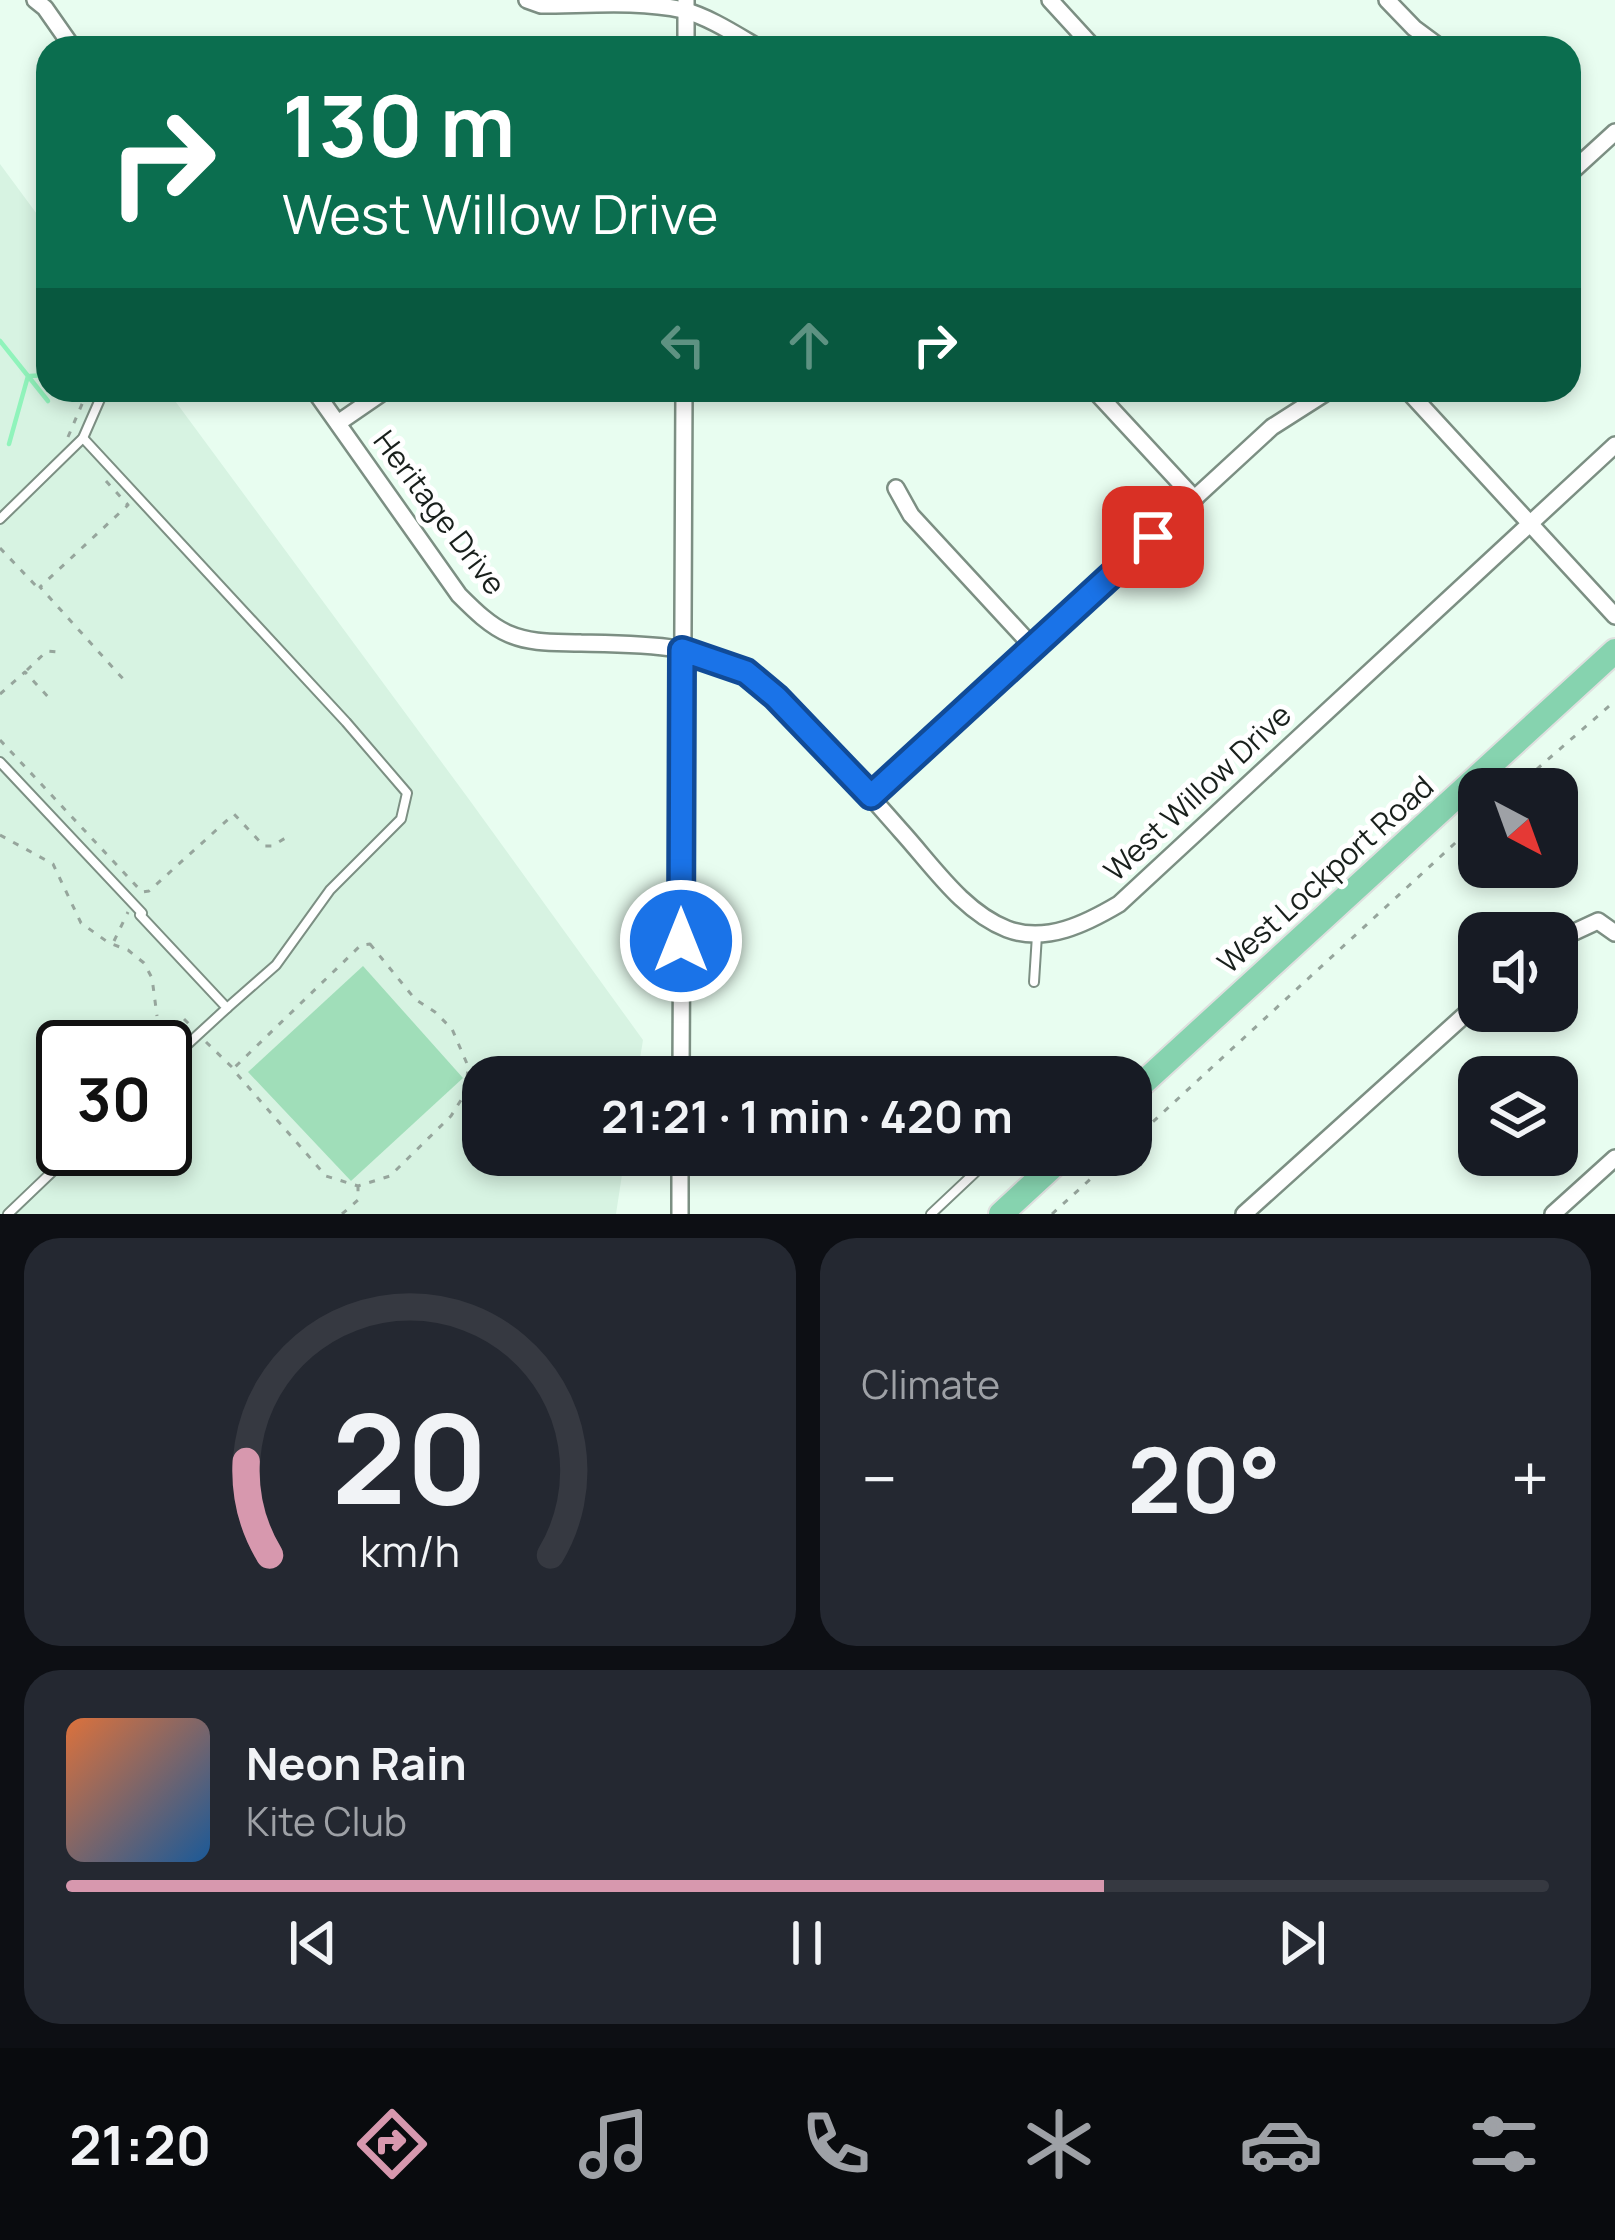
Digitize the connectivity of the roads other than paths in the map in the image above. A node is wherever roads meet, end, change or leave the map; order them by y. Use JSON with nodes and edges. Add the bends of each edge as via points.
{"nodes":[{"id":1,"x":527,"y":0,"type":"edge"},
{"id":2,"x":1050,"y":0,"type":"edge"},
{"id":3,"x":1387,"y":0,"type":"edge"},
{"id":4,"x":45,"y":3,"type":"edge"},
{"id":5,"x":686,"y":5,"type":"edge"},
{"id":6,"x":66,"y":36,"type":"edge"},
{"id":7,"x":686,"y":36,"type":"edge"},
{"id":8,"x":739,"y":36,"type":"edge"},
{"id":9,"x":1083,"y":36,"type":"edge"},
{"id":10,"x":1425,"y":36,"type":"edge"},
{"id":11,"x":1615,"y":132,"type":"edge"},
{"id":12,"x":1581,"y":158,"type":"edge"},
{"id":13,"x":99,"y":402,"type":"edge"},
{"id":14,"x":323,"y":402,"type":"edge"},
{"id":15,"x":369,"y":402,"type":"edge"},
{"id":16,"x":684,"y":402,"type":"edge"},
{"id":17,"x":1105,"y":402,"type":"edge"},
{"id":18,"x":1311,"y":402,"type":"edge"},
{"id":19,"x":1418,"y":402,"type":"edge"},
{"id":20,"x":338,"y":423,"type":"junction"},
{"id":21,"x":83,"y":438,"type":"junction"},
{"id":22,"x":1615,"y":445,"type":"edge"},
{"id":23,"x":896,"y":488,"type":"dead end"},
{"id":24,"x":1195,"y":499,"type":"junction"},
{"id":25,"x":0,"y":519,"type":"edge"},
{"id":26,"x":1530,"y":523,"type":"junction"},
{"id":27,"x":1615,"y":616,"type":"edge"},
{"id":28,"x":1034,"y":647,"type":"junction"},
{"id":29,"x":682,"y":650,"type":"junction"},
{"id":30,"x":1615,"y":651,"type":"edge"},
{"id":31,"x":0,"y":762,"type":"edge"},
{"id":32,"x":871,"y":796,"type":"junction"},
{"id":33,"x":1578,"y":930,"type":"edge"},
{"id":34,"x":1615,"y":933,"type":"edge"},
{"id":35,"x":1037,"y":934,"type":"junction"},
{"id":36,"x":1034,"y":982,"type":"dead end"},
{"id":37,"x":227,"y":1008,"type":"junction"},
{"id":38,"x":1458,"y":1021,"type":"edge"},
{"id":39,"x":192,"y":1039,"type":"edge"},
{"id":40,"x":681,"y":1056,"type":"edge"},
{"id":41,"x":1152,"y":1075,"type":"edge"},
{"id":42,"x":1615,"y":1158,"type":"edge"},
{"id":43,"x":48,"y":1176,"type":"edge"},
{"id":44,"x":680,"y":1176,"type":"edge"},
{"id":45,"x":972,"y":1176,"type":"edge"},
{"id":46,"x":1042,"y":1176,"type":"edge"},
{"id":47,"x":8,"y":1214,"type":"edge"},
{"id":48,"x":680,"y":1214,"type":"edge"},
{"id":49,"x":932,"y":1214,"type":"edge"},
{"id":50,"x":1001,"y":1214,"type":"edge"},
{"id":51,"x":1244,"y":1214,"type":"edge"},
{"id":52,"x":1553,"y":1214,"type":"edge"}],
"edges":[{"from":1,"to":5,"type":"street"},
{"from":2,"to":9,"type":"street"},
{"from":3,"to":10,"type":"street"},
{"from":4,"to":6,"type":"street"},
{"from":5,"to":7,"type":"street"},
{"from":5,"to":8,"type":"street"},
{"from":11,"to":12,"type":"street"},
{"from":13,"to":21,"type":"lane"},
{"from":14,"to":20,"type":"street","name":"Heritage Drive"},
{"from":15,"to":20,"type":"street"},
{"from":16,"to":29,"type":"street"},
{"from":17,"to":24,"type":"street"},
{"from":18,"to":24,"type":"street"},
{"from":19,"to":26,"type":"street"},
{"from":20,"to":29,"type":"street","name":"Heritage Drive","via":[[459,596],[507,634]]},
{"from":21,"to":25,"type":"lane"},
{"from":21,"to":37,"type":"lane","via":[[406,793],[401,819],[330,890],[276,965]]},
{"from":22,"to":26,"type":"street","name":"West Willow Drive"},
{"from":23,"to":28,"type":"street","via":[[911,515]]},
{"from":24,"to":28,"type":"street"},
{"from":26,"to":27,"type":"street"},
{"from":26,"to":35,"type":"street","name":"West Willow Drive","via":[[1119,904],[1067,930]]},
{"from":28,"to":32,"type":"street"},
{"from":29,"to":32,"type":"street","via":[[746,672]]},
{"from":29,"to":40,"type":"street"},
{"from":30,"to":41,"type":"main road","name":"West Lockport Road"},
{"from":31,"to":37,"type":"lane"},
{"from":32,"to":35,"type":"street","via":[[982,916]]},
{"from":33,"to":34,"type":"street","via":[[1598,921]]},
{"from":35,"to":36,"type":"lane"},
{"from":37,"to":39,"type":"lane"},
{"from":38,"to":51,"type":"street"},
{"from":42,"to":52,"type":"street"},
{"from":43,"to":47,"type":"lane"},
{"from":44,"to":48,"type":"street"},
{"from":45,"to":49,"type":"lane"},
{"from":46,"to":50,"type":"main road"}]}
